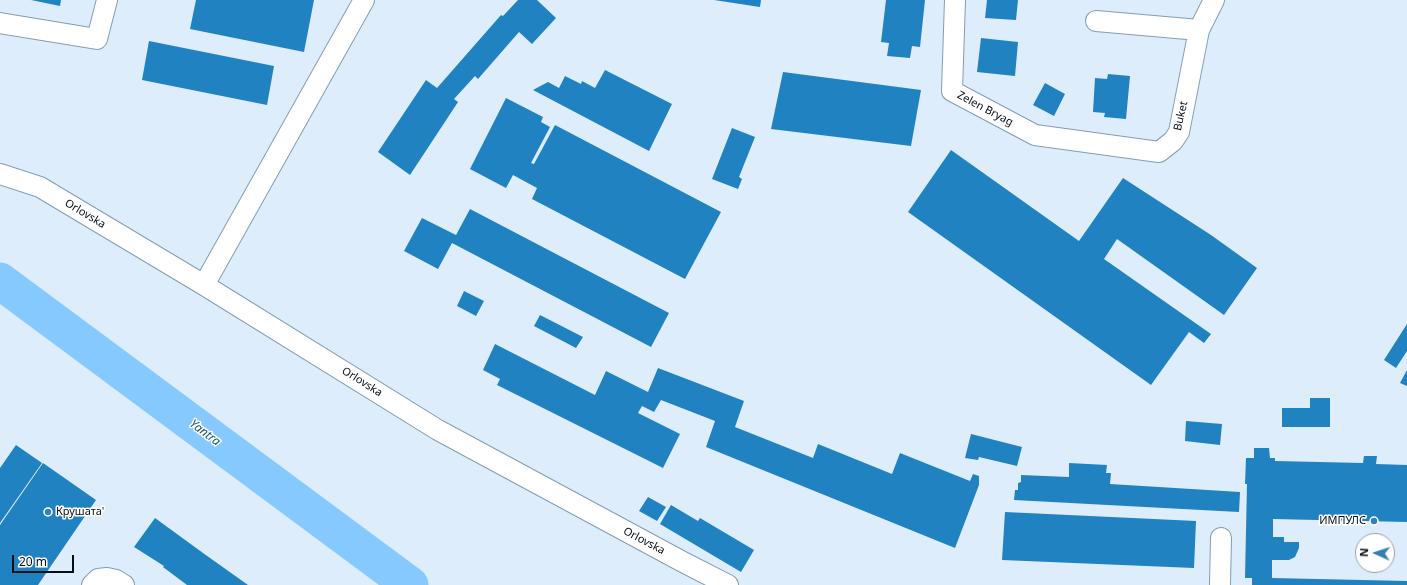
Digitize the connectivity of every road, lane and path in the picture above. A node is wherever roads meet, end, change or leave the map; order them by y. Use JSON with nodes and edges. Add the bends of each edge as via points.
{"nodes":[{"id":1,"x":107,"y":0,"type":"edge"},
{"id":2,"x":364,"y":0,"type":"edge"},
{"id":3,"x":955,"y":0,"type":"edge"},
{"id":4,"x":1214,"y":0,"type":"edge"},
{"id":5,"x":1096,"y":21,"type":"dead end"},
{"id":6,"x":0,"y":23,"type":"edge"},
{"id":7,"x":1198,"y":30,"type":"junction"},
{"id":8,"x":1035,"y":135,"type":"joint"},
{"id":9,"x":0,"y":174,"type":"edge"},
{"id":10,"x":204,"y":285,"type":"junction"},
{"id":11,"x":1221,"y":538,"type":"dead end"},
{"id":12,"x":92,"y":585,"type":"edge"},
{"id":13,"x":124,"y":585,"type":"edge"},
{"id":14,"x":728,"y":585,"type":"edge"},
{"id":15,"x":1220,"y":585,"type":"edge"}],
"edges":[{"from":1,"to":6,"type":"street","via":[[97,40]]},
{"from":2,"to":10,"type":"street"},
{"from":3,"to":8,"type":"street","name":"Zelen Bryag","via":[[952,91]]},
{"from":4,"to":7,"type":"street","name":"Buket"},
{"from":5,"to":7,"type":"street"},
{"from":7,"to":8,"type":"street","name":"Buket","via":[[1179,132],[1173,141],[1159,152]]},
{"from":9,"to":10,"type":"street","name":"Orlovska","via":[[40,187]]},
{"from":10,"to":14,"type":"street","name":"Orlovska","via":[[438,430]]},
{"from":11,"to":15,"type":"street"},
{"from":12,"to":13,"type":"street","via":[[98,579],[108,578]]}]}
